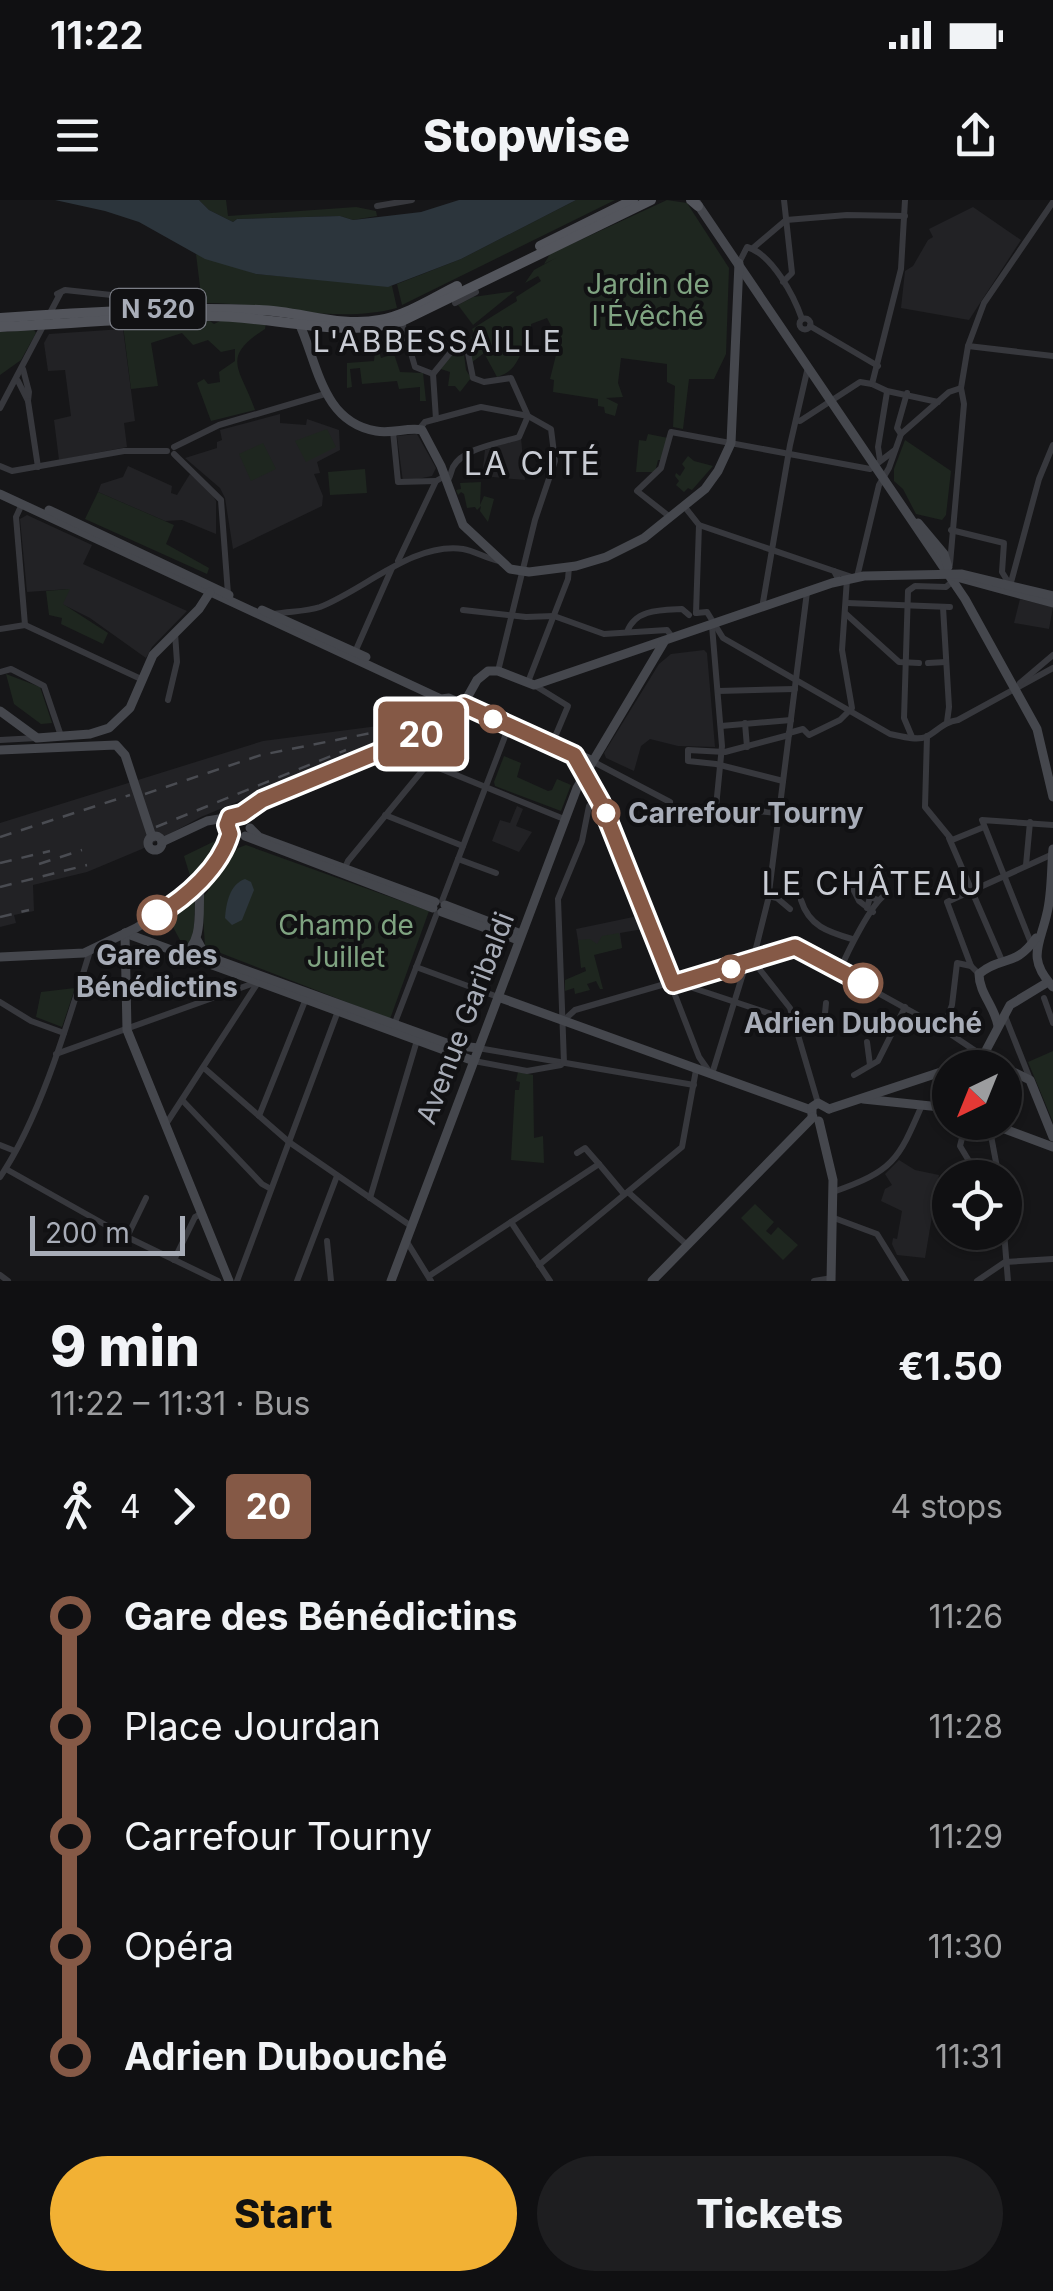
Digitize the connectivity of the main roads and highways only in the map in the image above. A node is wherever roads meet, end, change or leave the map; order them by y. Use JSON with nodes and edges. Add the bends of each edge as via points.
{"nodes":[{"id":1,"x":633,"y":200,"type":"edge"},
{"id":2,"x":651,"y":200,"type":"edge"},
{"id":3,"x":696,"y":201,"type":"edge"},
{"id":4,"x":716,"y":234,"type":"junction"},
{"id":5,"x":739,"y":263,"type":"junction"},
{"id":6,"x":737,"y":280,"type":"junction"},
{"id":7,"x":401,"y":317,"type":"junction"},
{"id":8,"x":0,"y":318,"type":"edge"},
{"id":9,"x":51,"y":318,"type":"junction"},
{"id":10,"x":301,"y":319,"type":"junction"},
{"id":11,"x":314,"y":325,"type":"junction"},
{"id":12,"x":0,"y":327,"type":"edge"},
{"id":13,"x":307,"y":341,"type":"junction"},
{"id":14,"x":0,"y":490,"type":"edge"},
{"id":15,"x":686,"y":508,"type":"junction"},
{"id":16,"x":657,"y":530,"type":"junction"},
{"id":17,"x":952,"y":578,"type":"junction"},
{"id":18,"x":976,"y":584,"type":"junction"},
{"id":19,"x":1009,"y":588,"type":"junction"},
{"id":20,"x":211,"y":590,"type":"junction"},
{"id":21,"x":225,"y":596,"type":"junction"},
{"id":22,"x":965,"y":599,"type":"junction"},
{"id":23,"x":1053,"y":599,"type":"edge"},
{"id":24,"x":198,"y":609,"type":"junction"},
{"id":25,"x":673,"y":638,"type":"junction"},
{"id":26,"x":636,"y":650,"type":"junction"},
{"id":27,"x":654,"y":654,"type":"junction"},
{"id":28,"x":354,"y":655,"type":"junction"},
{"id":29,"x":464,"y":705,"type":"junction"},
{"id":30,"x":0,"y":711,"type":"edge"},
{"id":31,"x":0,"y":750,"type":"edge"},
{"id":32,"x":574,"y":755,"type":"junction"},
{"id":33,"x":591,"y":760,"type":"junction"},
{"id":34,"x":585,"y":772,"type":"junction"},
{"id":35,"x":1053,"y":798,"type":"edge"},
{"id":36,"x":237,"y":826,"type":"junction"},
{"id":37,"x":1053,"y":852,"type":"edge"},
{"id":38,"x":202,"y":879,"type":"junction"},
{"id":39,"x":126,"y":933,"type":"junction"},
{"id":40,"x":520,"y":937,"type":"junction"},
{"id":41,"x":197,"y":940,"type":"junction"},
{"id":42,"x":1032,"y":953,"type":"junction"},
{"id":43,"x":182,"y":955,"type":"junction"},
{"id":44,"x":0,"y":956,"type":"edge"},
{"id":45,"x":259,"y":979,"type":"junction"},
{"id":46,"x":1052,"y":983,"type":"edge"},
{"id":47,"x":498,"y":997,"type":"junction"},
{"id":48,"x":994,"y":1009,"type":"junction"},
{"id":49,"x":1006,"y":1012,"type":"junction"},
{"id":50,"x":998,"y":1026,"type":"junction"},
{"id":51,"x":418,"y":1037,"type":"junction"},
{"id":52,"x":478,"y":1048,"type":"junction"},
{"id":53,"x":986,"y":1050,"type":"edge"},
{"id":54,"x":474,"y":1061,"type":"junction"},
{"id":55,"x":932,"y":1075,"type":"edge"},
{"id":56,"x":1022,"y":1076,"type":"edge"},
{"id":57,"x":880,"y":1092,"type":"junction"},
{"id":58,"x":860,"y":1098,"type":"junction"},
{"id":59,"x":891,"y":1104,"type":"junction"},
{"id":60,"x":932,"y":1106,"type":"edge"},
{"id":61,"x":815,"y":1112,"type":"junction"},
{"id":62,"x":1022,"y":1136,"type":"edge"},
{"id":63,"x":1053,"y":1138,"type":"edge"},
{"id":64,"x":1053,"y":1147,"type":"edge"},
{"id":65,"x":224,"y":1279,"type":"edge"},
{"id":66,"x":832,"y":1279,"type":"edge"},
{"id":67,"x":391,"y":1281,"type":"edge"},
{"id":68,"x":652,"y":1281,"type":"edge"}],
"edges":[{"from":1,"to":7,"type":"main road","number":"N 520"},
{"from":2,"to":7,"type":"main road","number":"N 520"},
{"from":3,"to":4,"type":"main road"},
{"from":4,"to":5,"type":"main road"},
{"from":4,"to":6,"type":"main road"},
{"from":5,"to":6,"type":"main road"},
{"from":5,"to":17,"type":"main road","via":[[907,512],[944,554]]},
{"from":6,"to":15,"type":"main road","via":[[730,454]]},
{"from":7,"to":10,"type":"main road","number":"N 520"},
{"from":7,"to":11,"type":"main road","number":"N 520","via":[[365,329]]},
{"from":8,"to":9,"type":"main road","number":"N 520"},
{"from":9,"to":10,"type":"main road","number":"N 520"},
{"from":9,"to":10,"type":"main road","number":"N 520","via":[[217,309]]},
{"from":9,"to":12,"type":"main road","number":"N 520"},
{"from":10,"to":11,"type":"main road","number":"N 520"},
{"from":10,"to":13,"type":"main road"},
{"from":11,"to":13,"type":"main road"},
{"from":13,"to":16,"type":"main road","via":[[325,394],[355,424],[378,432],[420,428],[463,525],[498,558],[521,570],[569,567],[606,557]]},
{"from":14,"to":20,"type":"main road"},
{"from":14,"to":20,"type":"main road"},
{"from":15,"to":16,"type":"main road"},
{"from":15,"to":16,"type":"main road"},
{"from":17,"to":18,"type":"main road"},
{"from":17,"to":19,"type":"main road","via":[[969,575]]},
{"from":17,"to":22,"type":"main road"},
{"from":17,"to":25,"type":"main road","via":[[846,577]]},
{"from":18,"to":19,"type":"main road"},
{"from":18,"to":22,"type":"main road"},
{"from":19,"to":23,"type":"main road"},
{"from":20,"to":21,"type":"main road"},
{"from":20,"to":24,"type":"main road"},
{"from":21,"to":24,"type":"main road"},
{"from":21,"to":28,"type":"main road"},
{"from":21,"to":28,"type":"main road"},
{"from":22,"to":35,"type":"main road","via":[[1042,741]]},
{"from":24,"to":30,"type":"main road","via":[[153,654],[130,708],[109,728],[38,738]]},
{"from":25,"to":26,"type":"main road"},
{"from":25,"to":27,"type":"main road","name":"Avenue Garibaldi"},
{"from":26,"to":27,"type":"main road"},
{"from":26,"to":29,"type":"main road","via":[[531,684],[498,671],[481,675]]},
{"from":27,"to":33,"type":"main road","name":"Avenue Garibaldi"},
{"from":28,"to":29,"type":"main road"},
{"from":29,"to":32,"type":"main road"},
{"from":29,"to":36,"type":"main road","via":[[454,721],[254,806]]},
{"from":31,"to":36,"type":"main road","via":[[116,745],[157,840],[207,822]]},
{"from":32,"to":33,"type":"main road"},
{"from":32,"to":34,"type":"main road"},
{"from":33,"to":34,"type":"main road","name":"Avenue Garibaldi"},
{"from":33,"to":34,"type":"main road","via":[[596,791]]},
{"from":34,"to":40,"type":"main road","name":"Avenue Garibaldi"},
{"from":36,"to":38,"type":"main road"},
{"from":36,"to":40,"type":"main road"},
{"from":37,"to":42,"type":"main road","via":[[1048,910]]},
{"from":38,"to":39,"type":"main road","via":[[180,901]]},
{"from":38,"to":41,"type":"main road"},
{"from":39,"to":43,"type":"main road"},
{"from":39,"to":44,"type":"main road","via":[[76,954]]},
{"from":39,"to":65,"type":"main road","via":[[127,1030]]},
{"from":40,"to":47,"type":"main road","name":"Avenue Garibaldi"},
{"from":41,"to":43,"type":"main road"},
{"from":41,"to":45,"type":"main road","via":[[204,951]]},
{"from":42,"to":46,"type":"main road"},
{"from":42,"to":48,"type":"main road","via":[[975,970]]},
{"from":43,"to":45,"type":"main road"},
{"from":45,"to":51,"type":"main road"},
{"from":46,"to":49,"type":"main road"},
{"from":47,"to":52,"type":"main road","name":"Avenue Garibaldi"},
{"from":47,"to":61,"type":"main road"},
{"from":48,"to":49,"type":"main road"},
{"from":48,"to":50,"type":"main road"},
{"from":49,"to":50,"type":"main road"},
{"from":50,"to":53,"type":"main road"},
{"from":51,"to":52,"type":"main road"},
{"from":51,"to":54,"type":"main road"},
{"from":52,"to":54,"type":"main road","name":"Avenue Garibaldi"},
{"from":54,"to":67,"type":"main road","name":"Avenue Garibaldi"},
{"from":55,"to":57,"type":"main road"},
{"from":56,"to":63,"type":"main road","via":[[1030,1080]]},
{"from":57,"to":58,"type":"main road"},
{"from":57,"to":59,"type":"main road"},
{"from":58,"to":59,"type":"main road"},
{"from":58,"to":61,"type":"main road"},
{"from":59,"to":60,"type":"main road"},
{"from":61,"to":66,"type":"main road","via":[[833,1192]]},
{"from":61,"to":68,"type":"main road"},
{"from":62,"to":64,"type":"main road"}]}
